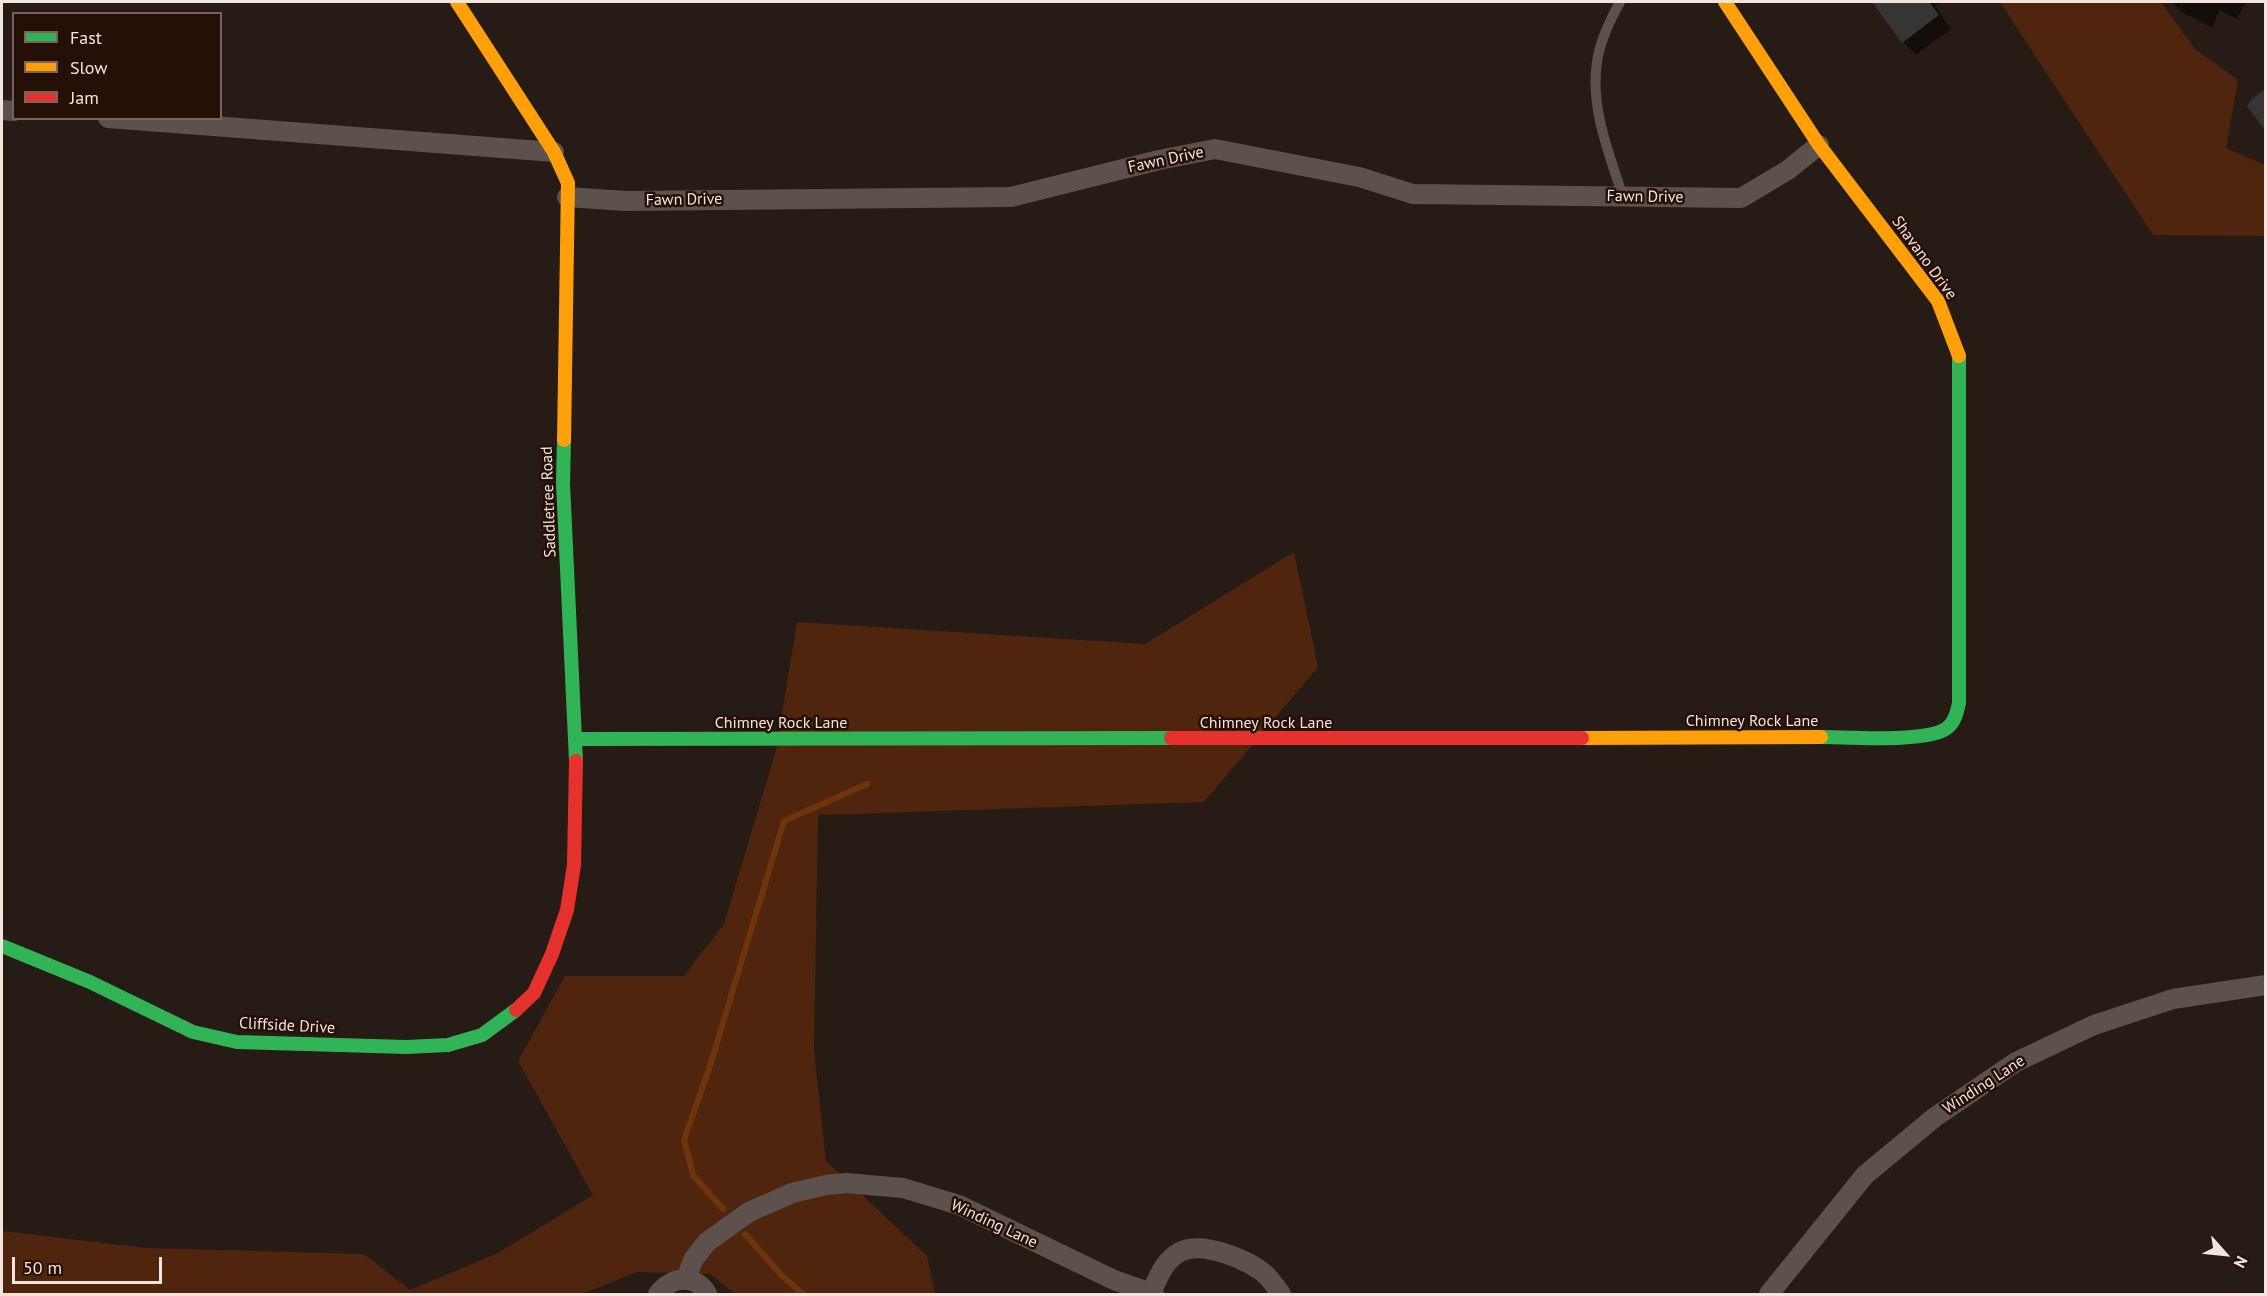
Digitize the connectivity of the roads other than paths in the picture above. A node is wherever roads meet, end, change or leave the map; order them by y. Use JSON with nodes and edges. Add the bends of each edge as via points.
{"nodes":[{"id":1,"x":457,"y":2,"type":"edge"},
{"id":2,"x":1620,"y":2,"type":"edge"},
{"id":3,"x":1725,"y":2,"type":"edge"},
{"id":4,"x":134,"y":120,"type":"edge"},
{"id":5,"x":1819,"y":145,"type":"junction"},
{"id":6,"x":554,"y":152,"type":"junction"},
{"id":7,"x":1623,"y":196,"type":"junction"},
{"id":8,"x":567,"y":197,"type":"junction"},
{"id":9,"x":1953,"y":723,"type":"joint"},
{"id":10,"x":576,"y":739,"type":"junction"},
{"id":11,"x":2,"y":946,"type":"edge"},
{"id":12,"x":2265,"y":985,"type":"edge"},
{"id":13,"x":510,"y":1016,"type":"joint"},
{"id":14,"x":686,"y":1279,"type":"junction"},
{"id":15,"x":658,"y":1294,"type":"edge"},
{"id":16,"x":707,"y":1294,"type":"edge"},
{"id":17,"x":1152,"y":1294,"type":"edge"},
{"id":18,"x":1281,"y":1294,"type":"edge"},
{"id":19,"x":1769,"y":1294,"type":"edge"}],
"edges":[{"from":1,"to":6,"type":"street","name":"Saddletree Road"},
{"from":2,"to":7,"type":"lane","via":[[1607,26],[1597,60],[1595,88],[1602,130]]},
{"from":3,"to":5,"type":"street","name":"Shavano Drive"},
{"from":4,"to":6,"type":"street"},
{"from":5,"to":7,"type":"street","name":"Fawn Drive","via":[[1788,170],[1742,198]]},
{"from":5,"to":9,"type":"street","name":"Shavano Drive","via":[[1938,301],[1960,360],[1959,704]]},
{"from":6,"to":8,"type":"street","name":"Saddletree Road","via":[[568,183]]},
{"from":7,"to":8,"type":"street","name":"Fawn Drive","via":[[1413,195],[1359,177],[1215,149],[1011,196],[625,201]]},
{"from":8,"to":10,"type":"street","name":"Saddletree Road","via":[[563,483]]},
{"from":9,"to":10,"type":"street","name":"Chimney Rock Lane","via":[[1942,732],[1924,737]]},
{"from":10,"to":13,"type":"street","name":"Saddletree Road","via":[[574,865],[567,909],[534,993]]},
{"from":11,"to":13,"type":"street","name":"Cliffside Drive","via":[[90,982],[194,1032],[237,1042],[442,1046],[482,1035]]},
{"from":12,"to":19,"type":"street","name":"Winding Lane","via":[[2173,999],[2094,1025],[2016,1062],[1935,1117],[1865,1175]]},
{"from":14,"to":15,"type":"street","via":[[675,1280]]},
{"from":14,"to":16,"type":"street","via":[[697,1283]]},
{"from":14,"to":17,"type":"street","name":"Winding Lane","via":[[693,1260],[707,1242],[748,1212],[792,1193],[846,1184],[903,1188],[959,1204],[1114,1280]]},
{"from":17,"to":18,"type":"street","name":"Winding Lane","via":[[1162,1268],[1180,1251],[1209,1248],[1267,1275]]}]}
